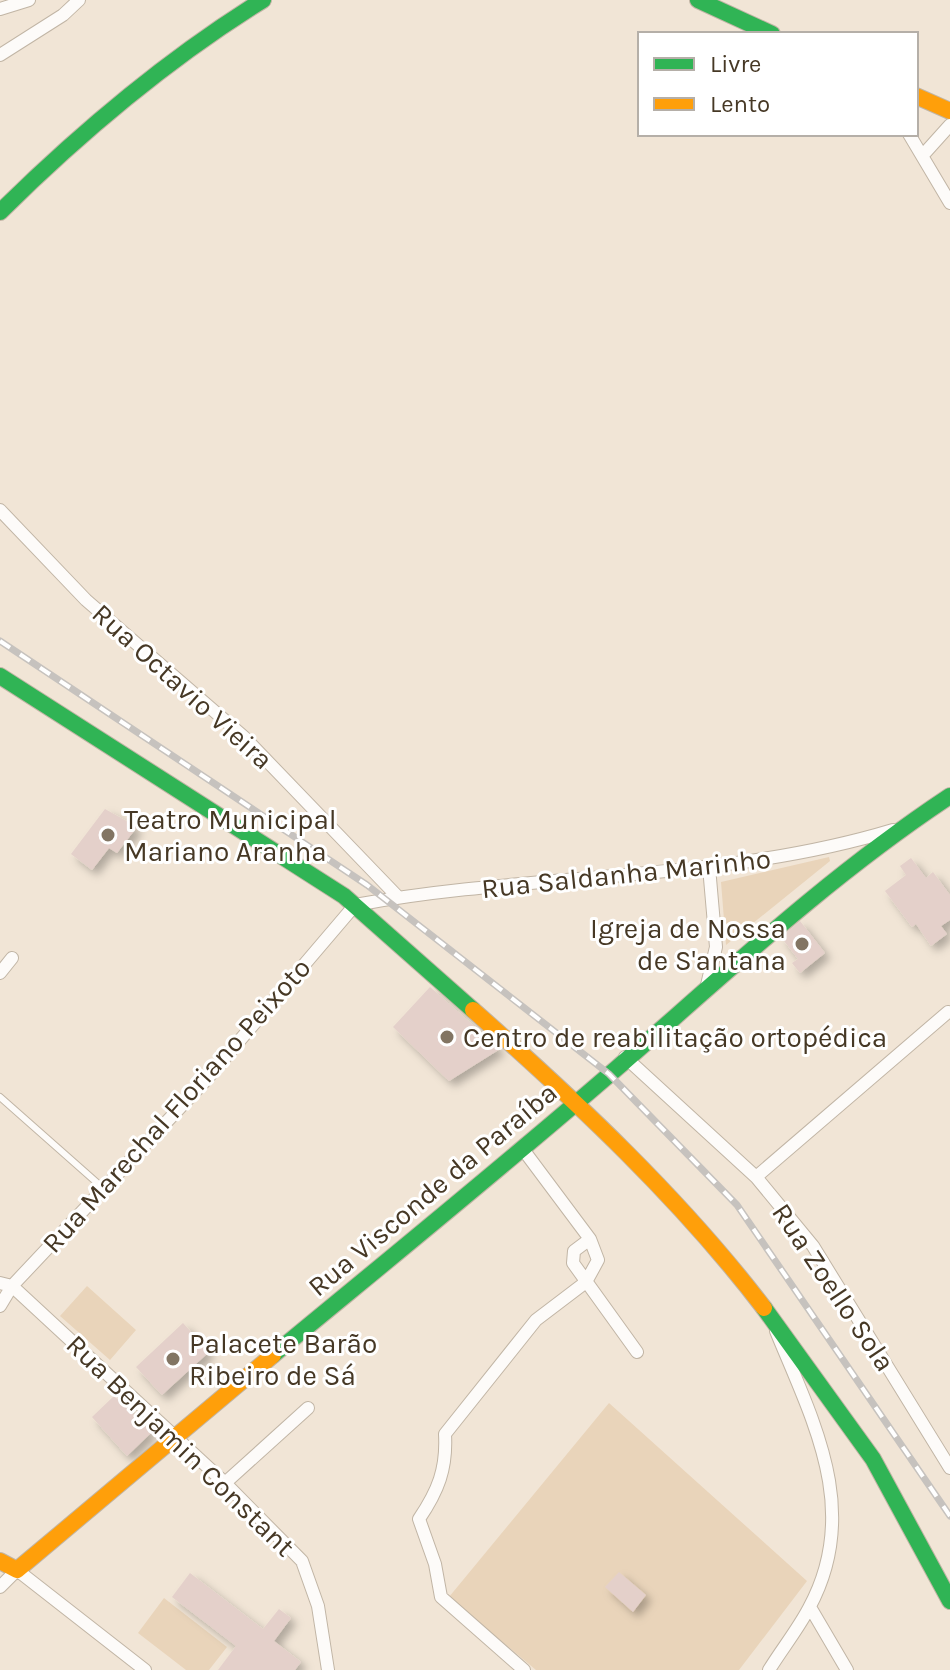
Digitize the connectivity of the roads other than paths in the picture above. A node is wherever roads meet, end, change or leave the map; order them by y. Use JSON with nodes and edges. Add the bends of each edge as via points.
{"nodes":[{"id":1,"x":29,"y":0,"type":"edge"},
{"id":2,"x":79,"y":0,"type":"edge"},
{"id":3,"x":263,"y":0,"type":"edge"},
{"id":4,"x":698,"y":0,"type":"edge"},
{"id":5,"x":0,"y":9,"type":"edge"},
{"id":6,"x":765,"y":31,"type":"edge"},
{"id":7,"x":0,"y":55,"type":"edge"},
{"id":8,"x":918,"y":97,"type":"edge"},
{"id":9,"x":950,"y":111,"type":"edge"},
{"id":10,"x":950,"y":125,"type":"edge"},
{"id":11,"x":910,"y":136,"type":"edge"},
{"id":12,"x":923,"y":155,"type":"junction"},
{"id":13,"x":950,"y":203,"type":"edge"},
{"id":14,"x":0,"y":212,"type":"edge"},
{"id":15,"x":0,"y":510,"type":"edge"},
{"id":16,"x":0,"y":676,"type":"edge"},
{"id":17,"x":950,"y":796,"type":"edge"},
{"id":18,"x":896,"y":829,"type":"junction"},
{"id":19,"x":709,"y":867,"type":"junction"},
{"id":20,"x":398,"y":897,"type":"junction"},
{"id":21,"x":355,"y":905,"type":"junction"},
{"id":22,"x":716,"y":947,"type":"junction"},
{"id":23,"x":738,"y":956,"type":"junction"},
{"id":24,"x":12,"y":958,"type":"dead end"},
{"id":25,"x":0,"y":973,"type":"edge"},
{"id":26,"x":707,"y":985,"type":"junction"},
{"id":27,"x":948,"y":1012,"type":"dead end"},
{"id":28,"x":625,"y":1057,"type":"junction"},
{"id":29,"x":0,"y":1097,"type":"edge"},
{"id":30,"x":577,"y":1102,"type":"junction"},
{"id":31,"x":522,"y":1148,"type":"junction"},
{"id":32,"x":756,"y":1177,"type":"junction"},
{"id":33,"x":103,"y":1188,"type":"junction"},
{"id":34,"x":590,"y":1239,"type":"junction"},
{"id":35,"x":586,"y":1282,"type":"junction"},
{"id":36,"x":6,"y":1284,"type":"edge"},
{"id":37,"x":0,"y":1306,"type":"edge"},
{"id":38,"x":768,"y":1313,"type":"junction"},
{"id":39,"x":637,"y":1352,"type":"dead end"},
{"id":40,"x":308,"y":1408,"type":"dead end"},
{"id":41,"x":174,"y":1435,"type":"junction"},
{"id":42,"x":950,"y":1468,"type":"edge"},
{"id":43,"x":225,"y":1483,"type":"junction"},
{"id":44,"x":0,"y":1561,"type":"edge"},
{"id":45,"x":17,"y":1570,"type":"junction"},
{"id":46,"x":0,"y":1587,"type":"edge"},
{"id":47,"x":950,"y":1601,"type":"edge"},
{"id":48,"x":810,"y":1607,"type":"junction"},
{"id":49,"x":145,"y":1670,"type":"edge"},
{"id":50,"x":328,"y":1670,"type":"edge"},
{"id":51,"x":524,"y":1670,"type":"edge"},
{"id":52,"x":769,"y":1670,"type":"edge"},
{"id":53,"x":847,"y":1670,"type":"edge"}],
"edges":[{"from":1,"to":5,"type":"street"},
{"from":2,"to":7,"type":"street"},
{"from":3,"to":14,"type":"main road","via":[[163,66]]},
{"from":4,"to":6,"type":"main road"},
{"from":8,"to":9,"type":"main road"},
{"from":10,"to":12,"type":"street"},
{"from":11,"to":12,"type":"street"},
{"from":12,"to":13,"type":"street"},
{"from":15,"to":20,"type":"street","name":"Rua Octavio Vieira","via":[[86,600],[244,737]]},
{"from":16,"to":21,"type":"main road"},
{"from":17,"to":18,"type":"main road","name":"Rua Visconde da Paraíba"},
{"from":18,"to":19,"type":"street","name":"Rua Saldanha Marinho","via":[[812,852]]},
{"from":18,"to":23,"type":"main road","name":"Rua Visconde da Paraíba"},
{"from":19,"to":20,"type":"street","name":"Rua Saldanha Marinho"},
{"from":19,"to":22,"type":"street"},
{"from":20,"to":21,"type":"street","name":"Rua Saldanha Marinho"},
{"from":21,"to":30,"type":"main road"},
{"from":21,"to":33,"type":"street","name":"Rua Marechal Floriano Peixoto","via":[[206,1080]]},
{"from":22,"to":23,"type":"street"},
{"from":22,"to":26,"type":"street"},
{"from":23,"to":26,"type":"main road","name":"Rua Visconde da Paraíba"},
{"from":24,"to":25,"type":"street"},
{"from":26,"to":28,"type":"main road","name":"Rua Visconde da Paraíba"},
{"from":27,"to":32,"type":"street"},
{"from":28,"to":30,"type":"main road","name":"Rua Visconde da Paraíba"},
{"from":28,"to":32,"type":"street","name":"Rua Zoello Sola"},
{"from":29,"to":33,"type":"lane"},
{"from":30,"to":31,"type":"main road","name":"Rua Visconde da Paraíba"},
{"from":30,"to":38,"type":"main road","via":[[733,1267]]},
{"from":31,"to":34,"type":"street"},
{"from":31,"to":41,"type":"main road","name":"Rua Visconde da Paraíba"},
{"from":32,"to":42,"type":"street","name":"Rua Zoello Sola","via":[[813,1246]]},
{"from":33,"to":36,"type":"street","name":"Rua Marechal Floriano Peixoto"},
{"from":34,"to":35,"type":"street","via":[[598,1260]]},
{"from":34,"to":35,"type":"street","via":[[572,1259]]},
{"from":35,"to":39,"type":"street"},
{"from":35,"to":51,"type":"street","via":[[536,1320],[445,1434],[439,1488],[419,1519],[441,1597]]},
{"from":36,"to":37,"type":"street","name":"Rua Marechal Floriano Peixoto"},
{"from":36,"to":41,"type":"street","name":"Rua Benjamin Constant"},
{"from":38,"to":47,"type":"main road","via":[[873,1459]]},
{"from":38,"to":48,"type":"street","via":[[831,1478],[828,1552]]},
{"from":40,"to":43,"type":"street"},
{"from":41,"to":43,"type":"street","name":"Rua Benjamin Constant"},
{"from":41,"to":45,"type":"main road","name":"Rua Visconde da Paraíba"},
{"from":43,"to":50,"type":"street","name":"Rua Benjamin Constant","via":[[302,1561],[318,1606]]},
{"from":44,"to":45,"type":"main road"},
{"from":45,"to":46,"type":"street","name":"Rua Visconde da Paraíba"},
{"from":45,"to":49,"type":"street"},
{"from":48,"to":52,"type":"street"},
{"from":48,"to":53,"type":"street"}]}
